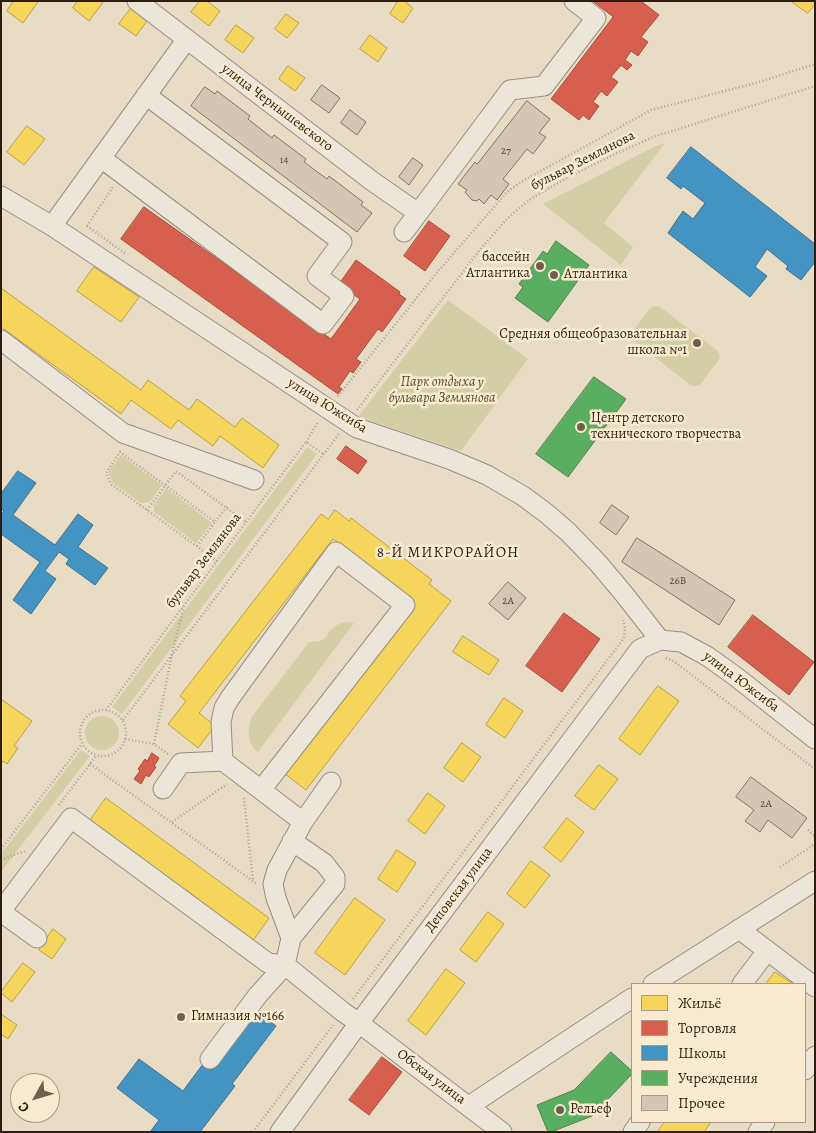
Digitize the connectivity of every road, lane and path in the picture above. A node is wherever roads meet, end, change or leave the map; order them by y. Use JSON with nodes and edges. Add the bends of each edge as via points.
{"nodes":[{"id":1,"x":137,"y":1,"type":"edge"},
{"id":2,"x":574,"y":1,"type":"edge"},
{"id":3,"x":187,"y":39,"type":"junction"},
{"id":4,"x":815,"y":64,"type":"edge"},
{"id":5,"x":815,"y":86,"type":"edge"},
{"id":6,"x":146,"y":95,"type":"junction"},
{"id":7,"x":101,"y":158,"type":"junction"},
{"id":8,"x":122,"y":174,"type":"junction"},
{"id":9,"x":1,"y":196,"type":"edge"},
{"id":10,"x":418,"y":213,"type":"junction"},
{"id":11,"x":52,"y":226,"type":"junction"},
{"id":12,"x":404,"y":232,"type":"dead end"},
{"id":13,"x":74,"y":240,"type":"junction"},
{"id":14,"x":1,"y":340,"type":"edge"},
{"id":15,"x":328,"y":408,"type":"junction"},
{"id":16,"x":348,"y":422,"type":"junction"},
{"id":17,"x":306,"y":442,"type":"junction"},
{"id":18,"x":323,"y":454,"type":"junction"},
{"id":19,"x":254,"y":480,"type":"dead end"},
{"id":20,"x":165,"y":485,"type":"junction"},
{"id":21,"x":227,"y":507,"type":"junction"},
{"id":22,"x":147,"y":510,"type":"junction"},
{"id":23,"x":215,"y":522,"type":"junction"},
{"id":24,"x":246,"y":522,"type":"junction"},
{"id":25,"x":197,"y":546,"type":"junction"},
{"id":26,"x":217,"y":561,"type":"junction"},
{"id":27,"x":185,"y":604,"type":"junction"},
{"id":28,"x":622,"y":618,"type":"dead end"},
{"id":29,"x":662,"y":649,"type":"junction"},
{"id":30,"x":172,"y":654,"type":"junction"},
{"id":31,"x":106,"y":710,"type":"junction"},
{"id":32,"x":123,"y":720,"type":"junction"},
{"id":33,"x":125,"y":739,"type":"junction"},
{"id":34,"x":815,"y":739,"type":"edge"},
{"id":35,"x":82,"y":744,"type":"junction"},
{"id":36,"x":154,"y":744,"type":"junction"},
{"id":37,"x":223,"y":761,"type":"junction"},
{"id":38,"x":181,"y":763,"type":"junction"},
{"id":39,"x":90,"y":764,"type":"dead end"},
{"id":40,"x":815,"y":769,"type":"edge"},
{"id":41,"x":241,"y":774,"type":"junction"},
{"id":42,"x":331,"y":782,"type":"dead end"},
{"id":43,"x":163,"y":789,"type":"dead end"},
{"id":44,"x":261,"y":790,"type":"junction"},
{"id":45,"x":303,"y":822,"type":"junction"},
{"id":46,"x":172,"y":823,"type":"junction"},
{"id":47,"x":808,"y":830,"type":"dead end"},
{"id":48,"x":815,"y":836,"type":"edge"},
{"id":49,"x":292,"y":841,"type":"junction"},
{"id":50,"x":815,"y":844,"type":"edge"},
{"id":51,"x":1,"y":849,"type":"edge"},
{"id":52,"x":25,"y":851,"type":"dead end"},
{"id":53,"x":1,"y":860,"type":"edge"},
{"id":54,"x":780,"y":867,"type":"dead end"},
{"id":55,"x":253,"y":881,"type":"junction"},
{"id":56,"x":815,"y":881,"type":"edge"},
{"id":57,"x":276,"y":898,"type":"junction"},
{"id":58,"x":1,"y":912,"type":"edge"},
{"id":59,"x":739,"y":929,"type":"junction"},
{"id":60,"x":37,"y":938,"type":"dead end"},
{"id":61,"x":291,"y":938,"type":"junction"},
{"id":62,"x":767,"y":951,"type":"junction"},
{"id":63,"x":285,"y":965,"type":"junction"},
{"id":64,"x":655,"y":983,"type":"edge"},
{"id":65,"x":743,"y":983,"type":"edge"},
{"id":66,"x":815,"y":987,"type":"edge"},
{"id":67,"x":631,"y":999,"type":"edge"},
{"id":68,"x":342,"y":1012,"type":"junction"},
{"id":69,"x":359,"y":1023,"type":"junction"},
{"id":70,"x":815,"y":1056,"type":"edge"},
{"id":71,"x":210,"y":1058,"type":"dead end"},
{"id":72,"x":806,"y":1069,"type":"edge"},
{"id":73,"x":469,"y":1106,"type":"junction"},
{"id":74,"x":253,"y":1132,"type":"edge"},
{"id":75,"x":280,"y":1132,"type":"edge"},
{"id":76,"x":502,"y":1132,"type":"edge"}],
"edges":[{"from":1,"to":3,"type":"street","name":"улица Чернышевского"},
{"from":2,"to":10,"type":"street","via":[[596,18],[544,86],[510,90]]},
{"from":3,"to":6,"type":"street"},
{"from":3,"to":10,"type":"street","name":"улица Чернышевского"},
{"from":4,"to":15,"type":"path","name":"бульвар Землянова","via":[[651,110],[521,182],[507,192],[434,276]]},
{"from":5,"to":16,"type":"path","name":"бульвар Землянова","via":[[653,137],[609,156],[532,198],[482,247]]},
{"from":6,"to":7,"type":"street"},
{"from":6,"to":8,"type":"street","via":[[342,242],[317,276],[344,296],[323,324]]},
{"from":7,"to":8,"type":"street"},
{"from":7,"to":11,"type":"street"},
{"from":8,"to":13,"type":"path"},
{"from":9,"to":11,"type":"street","name":"улица Южсиба"},
{"from":10,"to":12,"type":"street"},
{"from":11,"to":13,"type":"street","name":"улица Южсиба"},
{"from":13,"to":15,"type":"street","name":"улица Южсиба"},
{"from":14,"to":19,"type":"street","via":[[123,432]]},
{"from":15,"to":16,"type":"street","name":"улица Южсиба"},
{"from":15,"to":17,"type":"path","name":"бульвар Землянова"},
{"from":16,"to":18,"type":"path","name":"бульвар Землянова"},
{"from":16,"to":29,"type":"street","name":"улица Южсиба","via":[[378,436],[449,459],[524,496],[568,532],[598,563]]},
{"from":17,"to":18,"type":"path"},
{"from":17,"to":24,"type":"path","name":"бульвар Землянова"},
{"from":18,"to":30,"type":"path","name":"бульвар Землянова"},
{"from":20,"to":21,"type":"path","via":[[176,471]]},
{"from":20,"to":22,"type":"path"},
{"from":20,"to":22,"type":"path","via":[[120,452],[106,473],[111,484]]},
{"from":20,"to":23,"type":"path"},
{"from":21,"to":23,"type":"path"},
{"from":21,"to":24,"type":"path"},
{"from":22,"to":25,"type":"path"},
{"from":23,"to":25,"type":"path"},
{"from":24,"to":26,"type":"path","name":"бульвар Землянова"},
{"from":25,"to":26,"type":"path"},
{"from":26,"to":27,"type":"path","name":"бульвар Землянова"},
{"from":27,"to":30,"type":"path"},
{"from":27,"to":31,"type":"path","name":"бульвар Землянова"},
{"from":28,"to":68,"type":"path","via":[[624,638]]},
{"from":29,"to":34,"type":"street","name":"улица Южсиба","via":[[681,642],[707,656]]},
{"from":29,"to":40,"type":"path"},
{"from":29,"to":69,"type":"street","name":"Деповская улица","via":[[640,649]]},
{"from":30,"to":32,"type":"path","name":"бульвар Землянова"},
{"from":30,"to":36,"type":"path"},
{"from":31,"to":32,"type":"path"},
{"from":31,"to":35,"type":"path","via":[[91,713],[81,724]]},
{"from":32,"to":33,"type":"path"},
{"from":33,"to":35,"type":"path","via":[[118,752],[108,757],[88,752]]},
{"from":33,"to":36,"type":"path"},
{"from":35,"to":51,"type":"path"},
{"from":36,"to":38,"type":"path"},
{"from":37,"to":38,"type":"street"},
{"from":37,"to":41,"type":"street"},
{"from":37,"to":44,"type":"street","via":[[221,722],[224,708],[336,552],[405,605]]},
{"from":38,"to":43,"type":"street"},
{"from":39,"to":46,"type":"path"},
{"from":41,"to":44,"type":"street"},
{"from":41,"to":46,"type":"path"},
{"from":41,"to":55,"type":"path"},
{"from":42,"to":45,"type":"street"},
{"from":44,"to":45,"type":"street"},
{"from":45,"to":49,"type":"street"},
{"from":46,"to":55,"type":"path"},
{"from":47,"to":48,"type":"path"},
{"from":49,"to":57,"type":"street","via":[[276,870],[273,884]]},
{"from":49,"to":61,"type":"street","via":[[324,863],[335,877],[335,884]]},
{"from":50,"to":54,"type":"path"},
{"from":52,"to":53,"type":"path"},
{"from":55,"to":57,"type":"path"},
{"from":56,"to":59,"type":"street"},
{"from":57,"to":61,"type":"street"},
{"from":58,"to":60,"type":"street"},
{"from":58,"to":63,"type":"street","via":[[71,818],[268,963]]},
{"from":59,"to":62,"type":"street"},
{"from":59,"to":64,"type":"street"},
{"from":61,"to":63,"type":"street"},
{"from":62,"to":65,"type":"street"},
{"from":62,"to":66,"type":"street"},
{"from":63,"to":68,"type":"street","name":"Обская улица"},
{"from":63,"to":71,"type":"street"},
{"from":67,"to":73,"type":"street"},
{"from":68,"to":69,"type":"street","name":"Обская улица"},
{"from":68,"to":74,"type":"path"},
{"from":69,"to":73,"type":"street","name":"Обская улица"},
{"from":69,"to":75,"type":"street","name":"Деповская улица"},
{"from":70,"to":72,"type":"street"},
{"from":73,"to":76,"type":"street","name":"Обская улица"}]}
